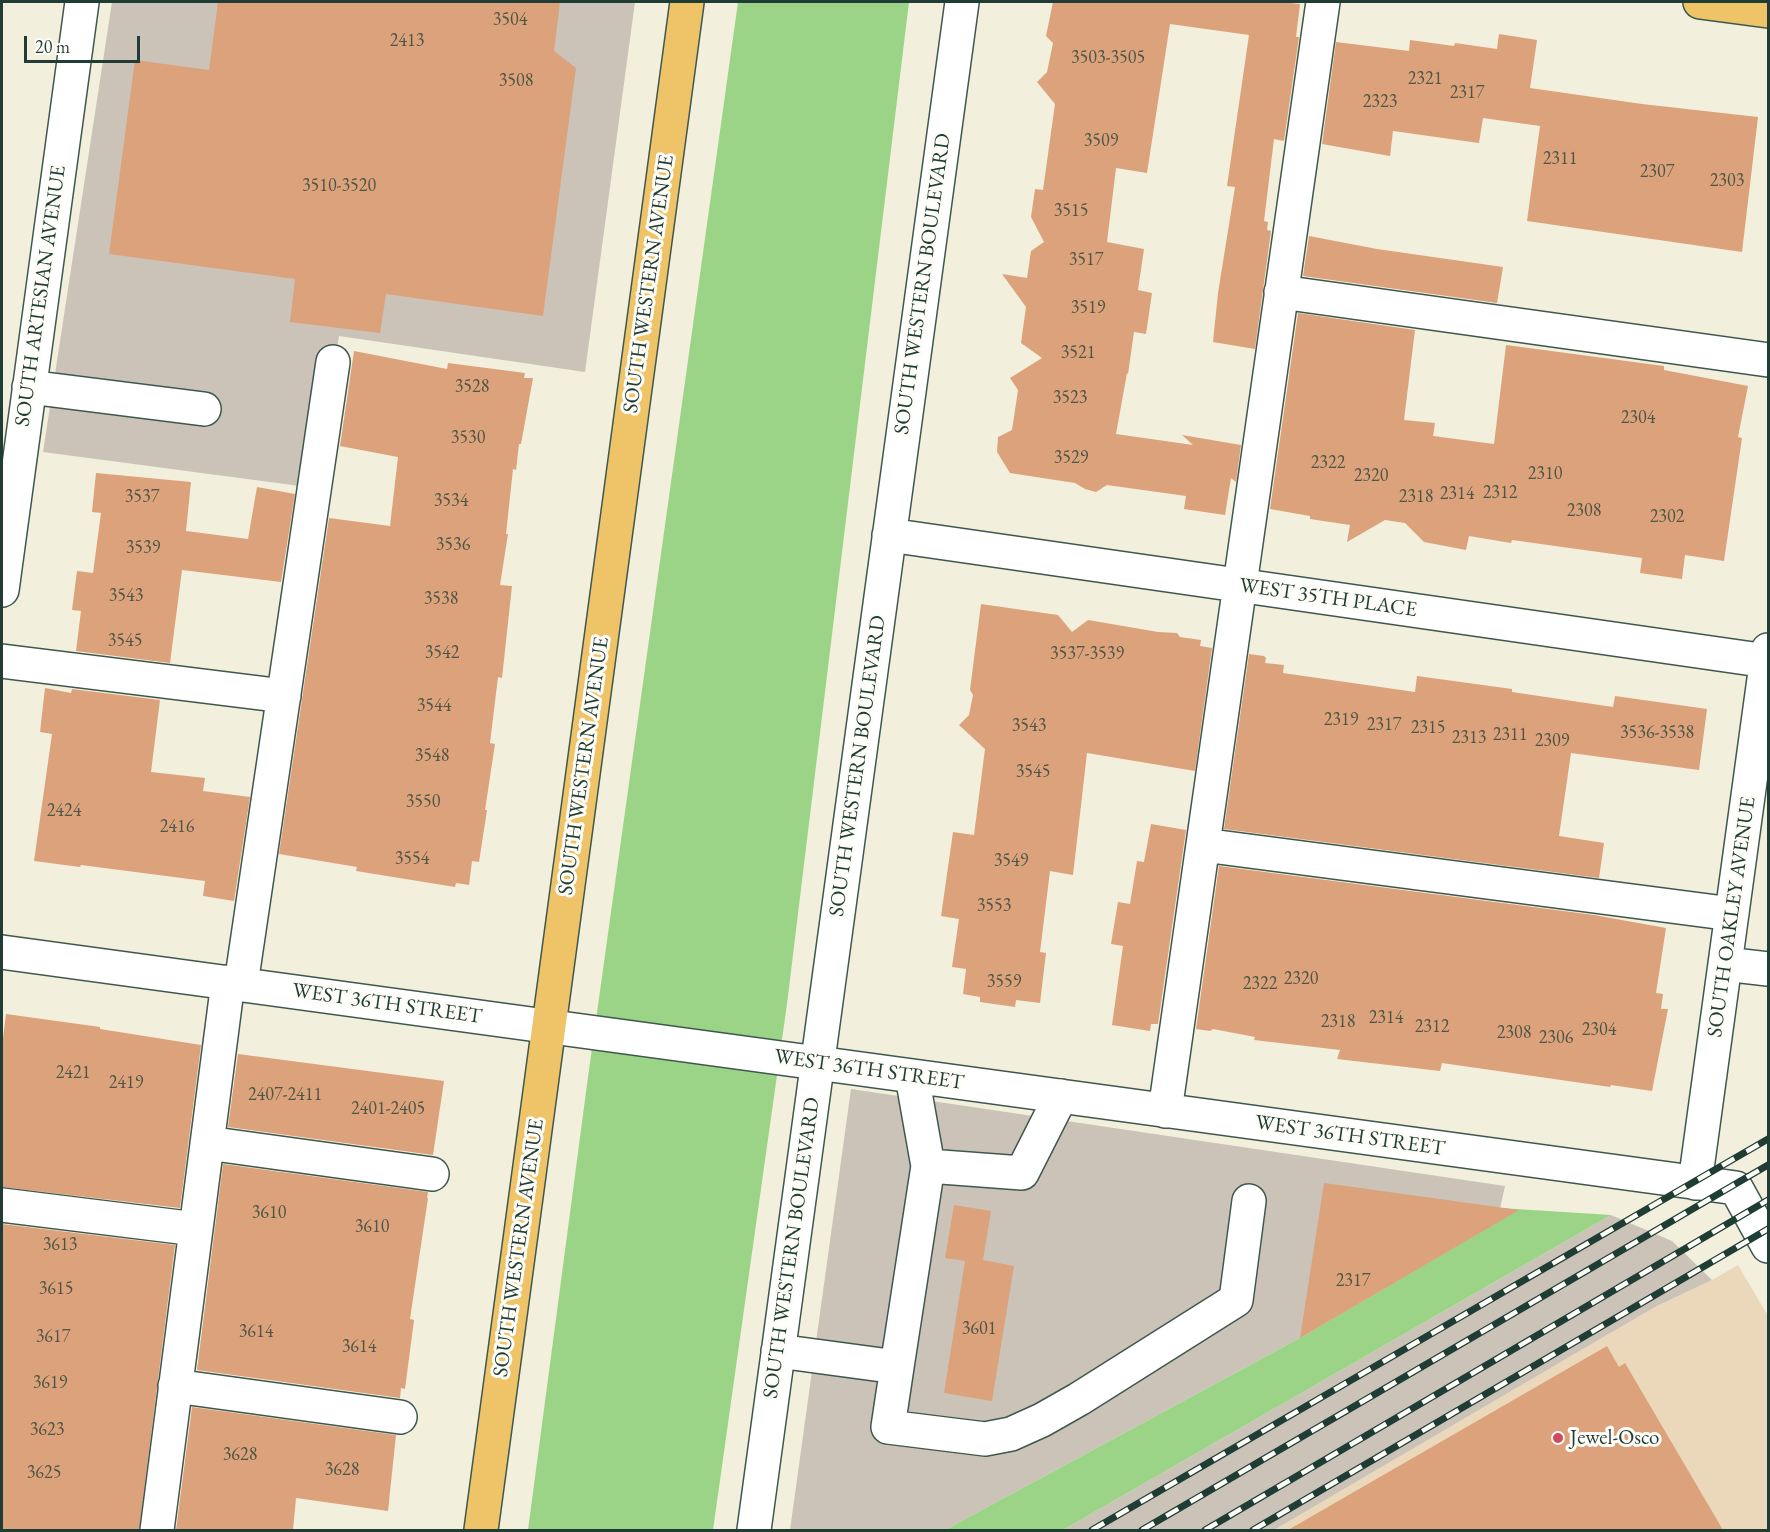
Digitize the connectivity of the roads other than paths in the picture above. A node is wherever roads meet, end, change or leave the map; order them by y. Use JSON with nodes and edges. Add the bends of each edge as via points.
{"nodes":[{"id":1,"x":82,"y":2,"type":"edge"},
{"id":2,"x":687,"y":2,"type":"edge"},
{"id":3,"x":962,"y":2,"type":"edge"},
{"id":4,"x":1323,"y":2,"type":"edge"},
{"id":5,"x":1700,"y":2,"type":"edge"},
{"id":6,"x":1768,"y":11,"type":"edge"},
{"id":7,"x":1281,"y":292,"type":"junction"},
{"id":8,"x":1768,"y":360,"type":"edge"},
{"id":9,"x":333,"y":362,"type":"dead end"},
{"id":10,"x":29,"y":387,"type":"junction"},
{"id":11,"x":204,"y":409,"type":"dead end"},
{"id":12,"x":889,"y":535,"type":"junction"},
{"id":13,"x":1239,"y":585,"type":"junction"},
{"id":14,"x":2,"y":590,"type":"edge"},
{"id":15,"x":1768,"y":656,"type":"edge"},
{"id":16,"x":2,"y":661,"type":"edge"},
{"id":17,"x":284,"y":696,"type":"junction"},
{"id":18,"x":1203,"y":844,"type":"junction"},
{"id":19,"x":1732,"y":914,"type":"junction"},
{"id":20,"x":2,"y":951,"type":"edge"},
{"id":21,"x":1725,"y":964,"type":"junction"},
{"id":22,"x":1768,"y":969,"type":"edge"},
{"id":23,"x":235,"y":983,"type":"junction"},
{"id":24,"x":549,"y":1026,"type":"junction"},
{"id":25,"x":817,"y":1063,"type":"junction"},
{"id":26,"x":912,"y":1076,"type":"junction"},
{"id":27,"x":1061,"y":1096,"type":"junction"},
{"id":28,"x":1165,"y":1111,"type":"junction"},
{"id":29,"x":207,"y":1143,"type":"junction"},
{"id":30,"x":928,"y":1166,"type":"junction"},
{"id":31,"x":432,"y":1174,"type":"dead end"},
{"id":32,"x":1695,"y":1183,"type":"junction"},
{"id":33,"x":1249,"y":1201,"type":"dead end"},
{"id":34,"x":2,"y":1205,"type":"edge"},
{"id":35,"x":196,"y":1229,"type":"junction"},
{"id":36,"x":1768,"y":1246,"type":"edge"},
{"id":37,"x":778,"y":1351,"type":"junction"},
{"id":38,"x":897,"y":1366,"type":"junction"},
{"id":39,"x":175,"y":1386,"type":"junction"},
{"id":40,"x":400,"y":1417,"type":"dead end"},
{"id":41,"x":157,"y":1530,"type":"edge"},
{"id":42,"x":481,"y":1530,"type":"edge"},
{"id":43,"x":754,"y":1530,"type":"edge"}],
"edges":[{"from":1,"to":10,"type":"street","name":"SOUTH ARTESIAN AVENUE"},
{"from":2,"to":24,"type":"main road","name":"SOUTH WESTERN AVENUE"},
{"from":3,"to":12,"type":"street","name":"SOUTH WESTERN BOULEVARD"},
{"from":4,"to":7,"type":"street"},
{"from":5,"to":6,"type":"main road"},
{"from":7,"to":8,"type":"street"},
{"from":7,"to":13,"type":"street"},
{"from":9,"to":17,"type":"street"},
{"from":10,"to":11,"type":"street"},
{"from":10,"to":14,"type":"street","name":"SOUTH ARTESIAN AVENUE"},
{"from":12,"to":13,"type":"street","name":"WEST 35TH PLACE"},
{"from":12,"to":25,"type":"street","name":"SOUTH WESTERN BOULEVARD"},
{"from":13,"to":15,"type":"street","name":"WEST 35TH PLACE"},
{"from":13,"to":18,"type":"street"},
{"from":15,"to":19,"type":"street","name":"SOUTH OAKLEY AVENUE"},
{"from":16,"to":17,"type":"street"},
{"from":17,"to":23,"type":"street"},
{"from":18,"to":19,"type":"street"},
{"from":18,"to":28,"type":"street"},
{"from":19,"to":21,"type":"street","name":"SOUTH OAKLEY AVENUE"},
{"from":20,"to":23,"type":"street","name":"WEST 36TH STREET"},
{"from":21,"to":22,"type":"street"},
{"from":21,"to":32,"type":"street","name":"SOUTH OAKLEY AVENUE"},
{"from":23,"to":24,"type":"street","name":"WEST 36TH STREET"},
{"from":23,"to":29,"type":"street"},
{"from":24,"to":25,"type":"street","name":"WEST 36TH STREET"},
{"from":24,"to":42,"type":"main road","name":"SOUTH WESTERN AVENUE"},
{"from":25,"to":26,"type":"street","name":"WEST 36TH STREET"},
{"from":25,"to":37,"type":"street","name":"SOUTH WESTERN BOULEVARD"},
{"from":26,"to":27,"type":"street","name":"WEST 36TH STREET"},
{"from":26,"to":30,"type":"street"},
{"from":27,"to":28,"type":"street","name":"WEST 36TH STREET"},
{"from":27,"to":30,"type":"street","via":[[1022,1173]]},
{"from":28,"to":32,"type":"street","name":"WEST 36TH STREET"},
{"from":29,"to":31,"type":"street"},
{"from":29,"to":35,"type":"street"},
{"from":30,"to":38,"type":"street"},
{"from":32,"to":36,"type":"street","name":"WEST 36TH STREET","via":[[1736,1188]]},
{"from":33,"to":38,"type":"street","via":[[1236,1300],[1042,1420],[1011,1434],[985,1439],[888,1427]]},
{"from":34,"to":35,"type":"street"},
{"from":35,"to":39,"type":"street"},
{"from":37,"to":38,"type":"street"},
{"from":37,"to":43,"type":"street","name":"SOUTH WESTERN BOULEVARD"},
{"from":39,"to":40,"type":"street"},
{"from":39,"to":41,"type":"street"}]}
